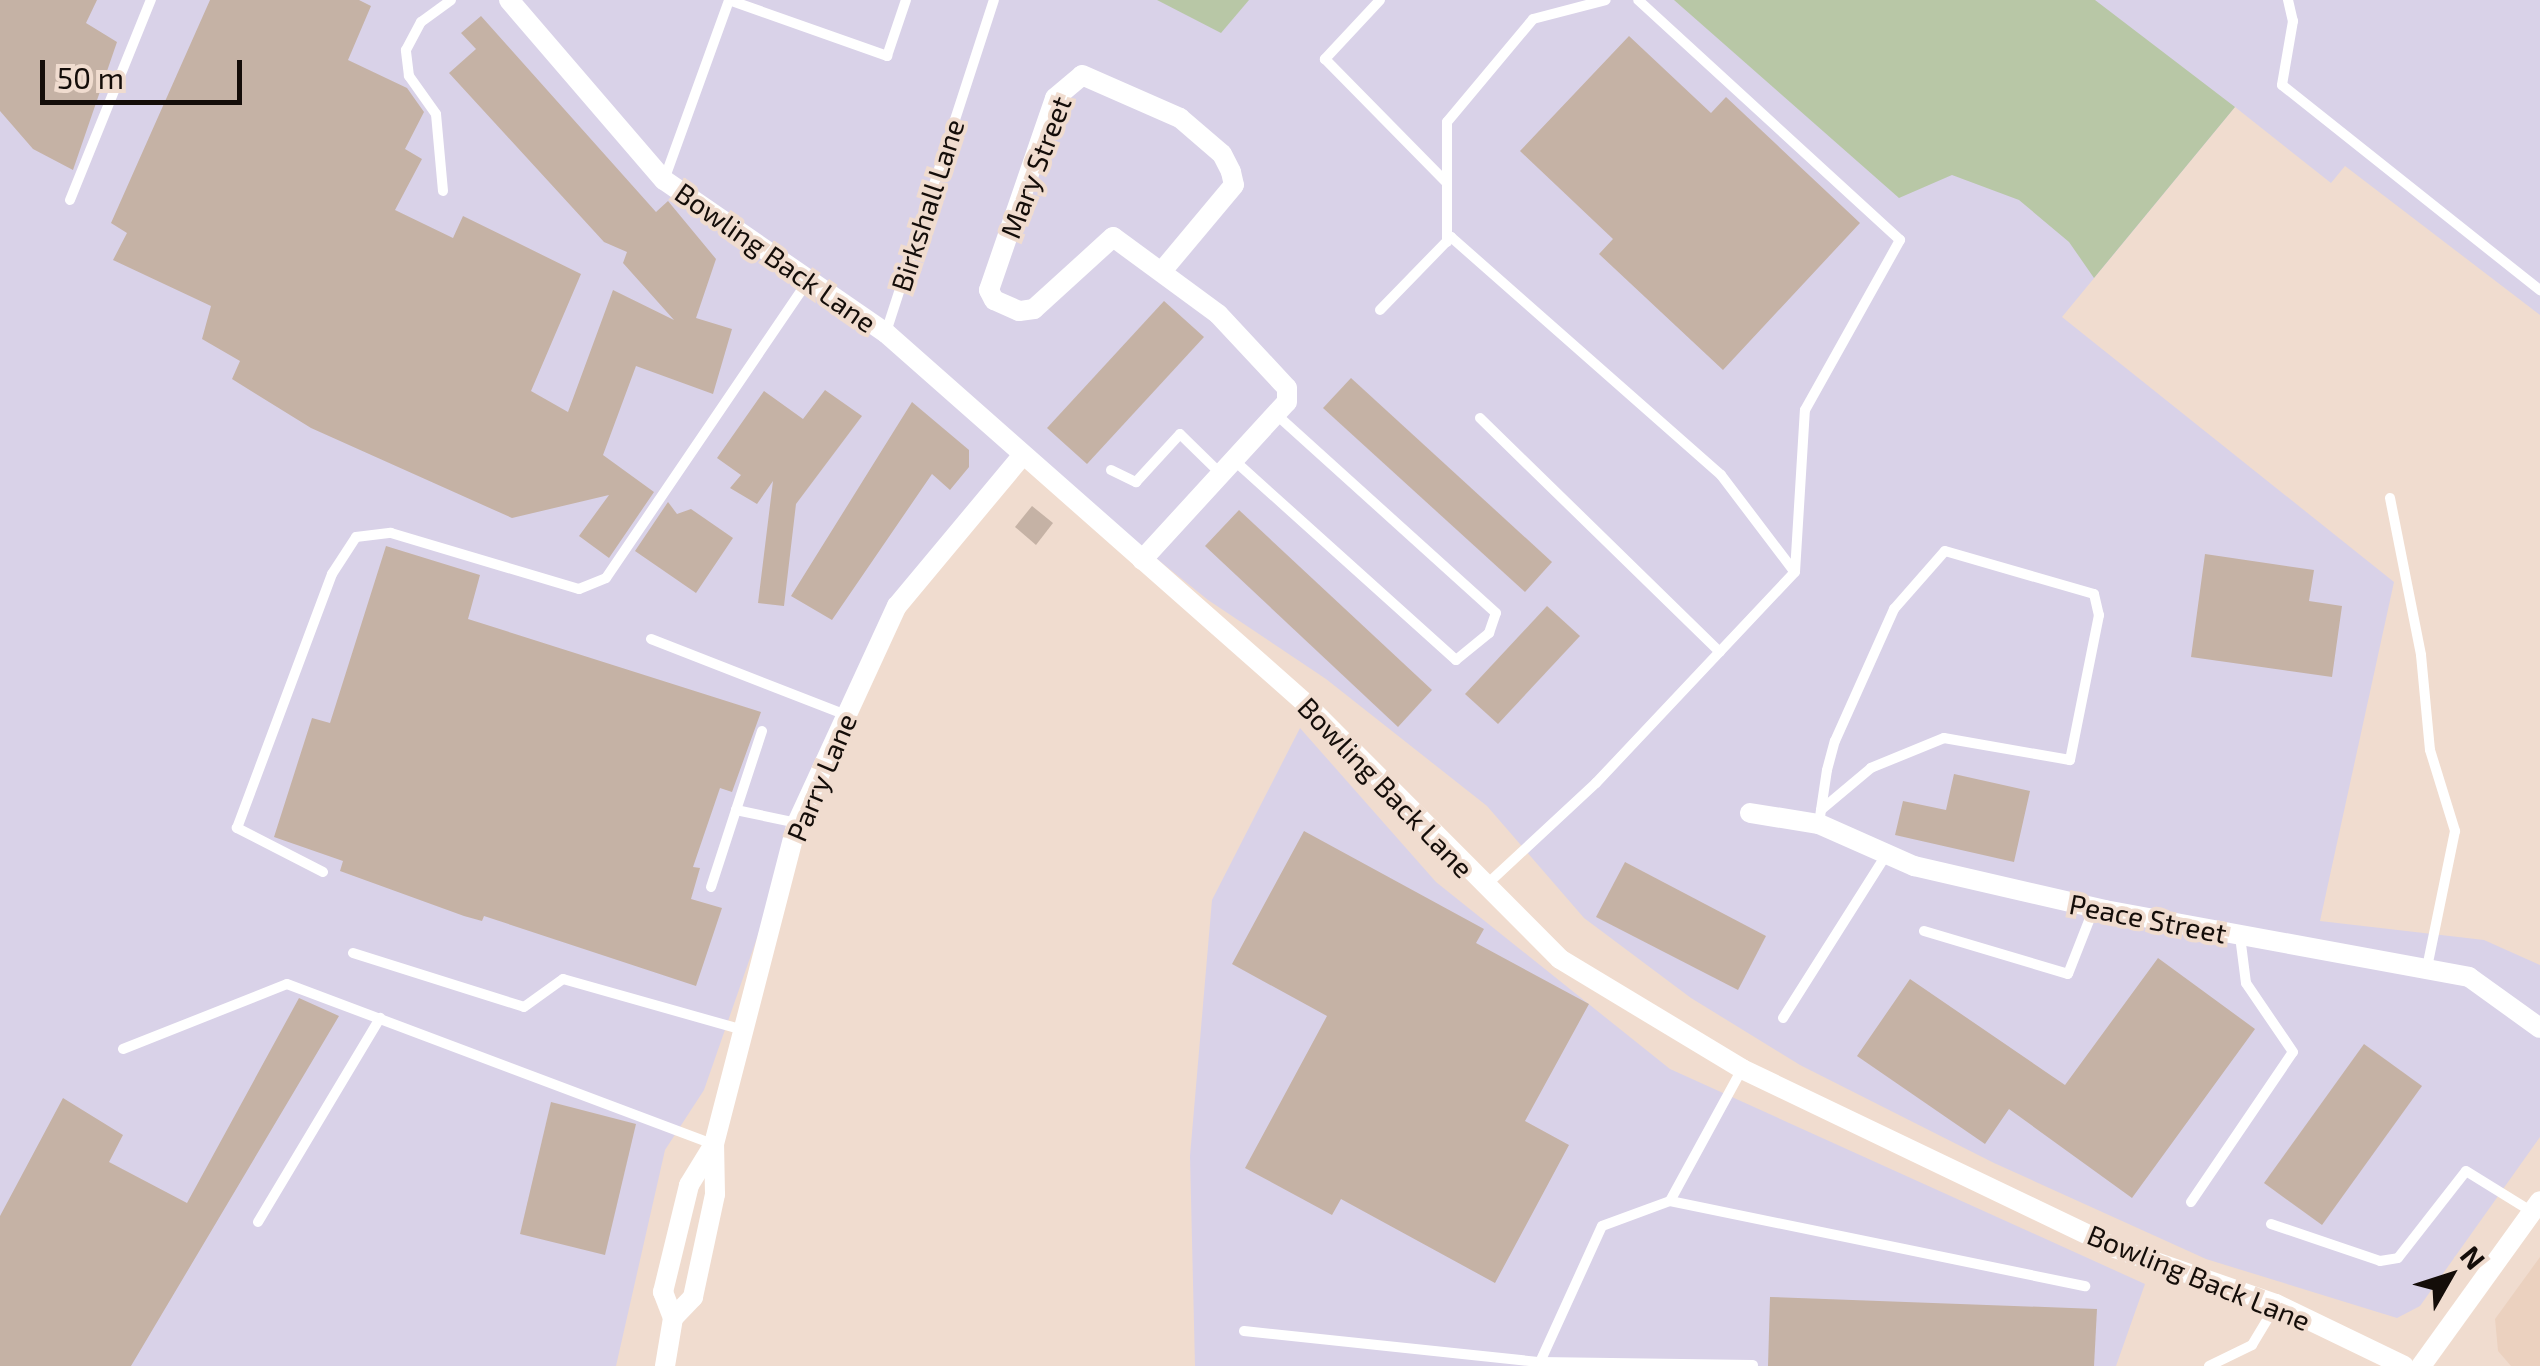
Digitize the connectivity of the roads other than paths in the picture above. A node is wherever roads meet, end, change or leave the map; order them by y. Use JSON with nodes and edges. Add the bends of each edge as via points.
{"nodes":[{"id":1,"x":151,"y":0,"type":"edge"},
{"id":2,"x":452,"y":0,"type":"edge"},
{"id":3,"x":509,"y":0,"type":"edge"},
{"id":4,"x":729,"y":0,"type":"edge"},
{"id":5,"x":906,"y":0,"type":"edge"},
{"id":6,"x":994,"y":0,"type":"edge"},
{"id":7,"x":1380,"y":0,"type":"edge"},
{"id":8,"x":1606,"y":0,"type":"edge"},
{"id":9,"x":1638,"y":0,"type":"edge"},
{"id":10,"x":2288,"y":0,"type":"edge"},
{"id":11,"x":664,"y":180,"type":"junction"},
{"id":12,"x":1447,"y":183,"type":"junction"},
{"id":13,"x":443,"y":191,"type":"dead end"},
{"id":14,"x":70,"y":200,"type":"dead end"},
{"id":15,"x":1447,"y":242,"type":"junction"},
{"id":16,"x":1163,"y":270,"type":"junction"},
{"id":17,"x":807,"y":282,"type":"junction"},
{"id":18,"x":2540,"y":290,"type":"edge"},
{"id":19,"x":1380,"y":310,"type":"dead end"},
{"id":20,"x":886,"y":333,"type":"junction"},
{"id":21,"x":1277,"y":414,"type":"junction"},
{"id":22,"x":1480,"y":418,"type":"dead end"},
{"id":23,"x":1024,"y":455,"type":"junction"},
{"id":24,"x":1229,"y":469,"type":"junction"},
{"id":25,"x":1111,"y":470,"type":"dead end"},
{"id":26,"x":2390,"y":498,"type":"dead end"},
{"id":27,"x":1142,"y":560,"type":"junction"},
{"id":28,"x":1794,"y":572,"type":"junction"},
{"id":29,"x":651,"y":639,"type":"dead end"},
{"id":30,"x":1720,"y":652,"type":"junction"},
{"id":31,"x":847,"y":715,"type":"junction"},
{"id":32,"x":762,"y":731,"type":"dead end"},
{"id":33,"x":736,"y":810,"type":"junction"},
{"id":34,"x":1750,"y":813,"type":"dead end"},
{"id":35,"x":1820,"y":817,"type":"junction"},
{"id":36,"x":797,"y":823,"type":"junction"},
{"id":37,"x":1887,"y":854,"type":"junction"},
{"id":38,"x":323,"y":872,"type":"dead end"},
{"id":39,"x":712,"y":888,"type":"dead end"},
{"id":40,"x":1484,"y":888,"type":"junction"},
{"id":41,"x":2094,"y":908,"type":"junction"},
{"id":42,"x":1924,"y":931,"type":"dead end"},
{"id":43,"x":2240,"y":936,"type":"junction"},
{"id":44,"x":353,"y":953,"type":"dead end"},
{"id":45,"x":2427,"y":968,"type":"junction"},
{"id":46,"x":380,"y":1018,"type":"junction"},
{"id":47,"x":1783,"y":1018,"type":"dead end"},
{"id":48,"x":2540,"y":1028,"type":"edge"},
{"id":49,"x":744,"y":1031,"type":"junction"},
{"id":50,"x":123,"y":1049,"type":"dead end"},
{"id":51,"x":1742,"y":1070,"type":"junction"},
{"id":52,"x":714,"y":1144,"type":"junction"},
{"id":53,"x":1670,"y":1202,"type":"junction"},
{"id":54,"x":2191,"y":1202,"type":"dead end"},
{"id":55,"x":2536,"y":1206,"type":"edge"},
{"id":56,"x":258,"y":1222,"type":"dead end"},
{"id":57,"x":2271,"y":1224,"type":"dead end"},
{"id":58,"x":2086,"y":1286,"type":"dead end"},
{"id":59,"x":2276,"y":1304,"type":"junction"},
{"id":60,"x":674,"y":1318,"type":"junction"},
{"id":61,"x":1244,"y":1331,"type":"dead end"},
{"id":62,"x":1540,"y":1362,"type":"junction"},
{"id":63,"x":1753,"y":1365,"type":"edge"},
{"id":64,"x":665,"y":1366,"type":"edge"},
{"id":65,"x":2208,"y":1366,"type":"edge"},
{"id":66,"x":2404,"y":1366,"type":"edge"},
{"id":67,"x":2421,"y":1366,"type":"edge"}],
"edges":[{"from":1,"to":14,"type":"lane"},
{"from":2,"to":13,"type":"lane","via":[[421,22],[406,50],[409,76],[436,114]]},
{"from":3,"to":11,"type":"street","name":"Bowling Back Lane"},
{"from":4,"to":5,"type":"lane","via":[[888,56]]},
{"from":4,"to":11,"type":"lane"},
{"from":6,"to":20,"type":"lane","name":"Birkshall Lane"},
{"from":7,"to":12,"type":"lane","via":[[1325,59]]},
{"from":8,"to":12,"type":"lane","via":[[1533,19],[1447,122]]},
{"from":9,"to":28,"type":"lane","via":[[1900,240],[1806,410]]},
{"from":10,"to":18,"type":"lane","via":[[2294,21],[2282,84]]},
{"from":11,"to":17,"type":"street","name":"Bowling Back Lane"},
{"from":12,"to":15,"type":"lane"},
{"from":15,"to":19,"type":"lane"},
{"from":15,"to":28,"type":"lane","via":[[1451,237],[1720,475]]},
{"from":16,"to":16,"type":"street","name":"Mary Street","via":[[1114,237],[1034,310],[1003,306],[989,290],[1056,98],[1082,75],[1180,118],[1222,154],[1230,172],[1234,185]]},
{"from":16,"to":21,"type":"street","name":"Mary Street","via":[[1218,314],[1287,388],[1287,402]]},
{"from":17,"to":20,"type":"street","name":"Bowling Back Lane"},
{"from":17,"to":38,"type":"lane","via":[[606,578],[579,590],[390,533],[356,537],[332,574],[236,828]]},
{"from":20,"to":23,"type":"street","name":"Bowling Back Lane"},
{"from":21,"to":24,"type":"street"},
{"from":21,"to":24,"type":"lane","via":[[1496,613],[1490,634],[1456,660]]},
{"from":22,"to":30,"type":"lane"},
{"from":23,"to":27,"type":"street","name":"Bowling Back Lane"},
{"from":23,"to":31,"type":"street","name":"Parry Lane","via":[[897,606]]},
{"from":24,"to":25,"type":"lane","via":[[1180,434],[1136,482]]},
{"from":24,"to":27,"type":"street"},
{"from":26,"to":45,"type":"lane","via":[[2422,656],[2430,750],[2455,831]]},
{"from":27,"to":40,"type":"street","name":"Bowling Back Lane","via":[[1304,700]]},
{"from":28,"to":30,"type":"lane"},
{"from":29,"to":31,"type":"lane"},
{"from":30,"to":40,"type":"lane"},
{"from":31,"to":36,"type":"street","name":"Parry Lane"},
{"from":32,"to":33,"type":"lane"},
{"from":33,"to":36,"type":"lane"},
{"from":33,"to":39,"type":"lane"},
{"from":34,"to":35,"type":"street","name":"Peace Street"},
{"from":35,"to":35,"type":"lane","via":[[1835,740],[1894,608],[1946,551],[2094,594],[2100,615],[2070,760],[1944,738],[1871,768]]},
{"from":35,"to":37,"type":"street","name":"Peace Street"},
{"from":36,"to":49,"type":"street","name":"Parry Lane"},
{"from":37,"to":41,"type":"street","name":"Peace Street"},
{"from":37,"to":47,"type":"lane"},
{"from":40,"to":51,"type":"street","name":"Bowling Back Lane","via":[[1560,959]]},
{"from":41,"to":42,"type":"lane","via":[[2068,974]]},
{"from":41,"to":43,"type":"street","name":"Peace Street"},
{"from":43,"to":45,"type":"street","name":"Peace Street"},
{"from":43,"to":54,"type":"lane","via":[[2246,983],[2293,1052]]},
{"from":44,"to":49,"type":"lane","via":[[524,1007],[563,980]]},
{"from":45,"to":48,"type":"street","name":"Peace Street","via":[[2468,978]]},
{"from":46,"to":50,"type":"lane","via":[[287,984]]},
{"from":46,"to":52,"type":"lane"},
{"from":46,"to":56,"type":"lane"},
{"from":49,"to":52,"type":"street","name":"Parry Lane"},
{"from":51,"to":53,"type":"lane"},
{"from":51,"to":59,"type":"street","name":"Bowling Back Lane","via":[[2115,1248]]},
{"from":52,"to":60,"type":"street","name":"Parry Lane","via":[[715,1194],[693,1297]]},
{"from":52,"to":60,"type":"street","name":"Parry Lane","via":[[688,1185],[663,1292]]},
{"from":53,"to":58,"type":"lane"},
{"from":53,"to":62,"type":"lane","via":[[1602,1226]]},
{"from":55,"to":57,"type":"lane","via":[[2466,1171],[2398,1258],[2380,1261]]},
{"from":55,"to":67,"type":"street"},
{"from":59,"to":65,"type":"lane","via":[[2252,1345]]},
{"from":59,"to":66,"type":"street","name":"Bowling Back Lane"},
{"from":60,"to":64,"type":"street","name":"Parry Lane"},
{"from":61,"to":62,"type":"lane"},
{"from":62,"to":63,"type":"lane"}]}
